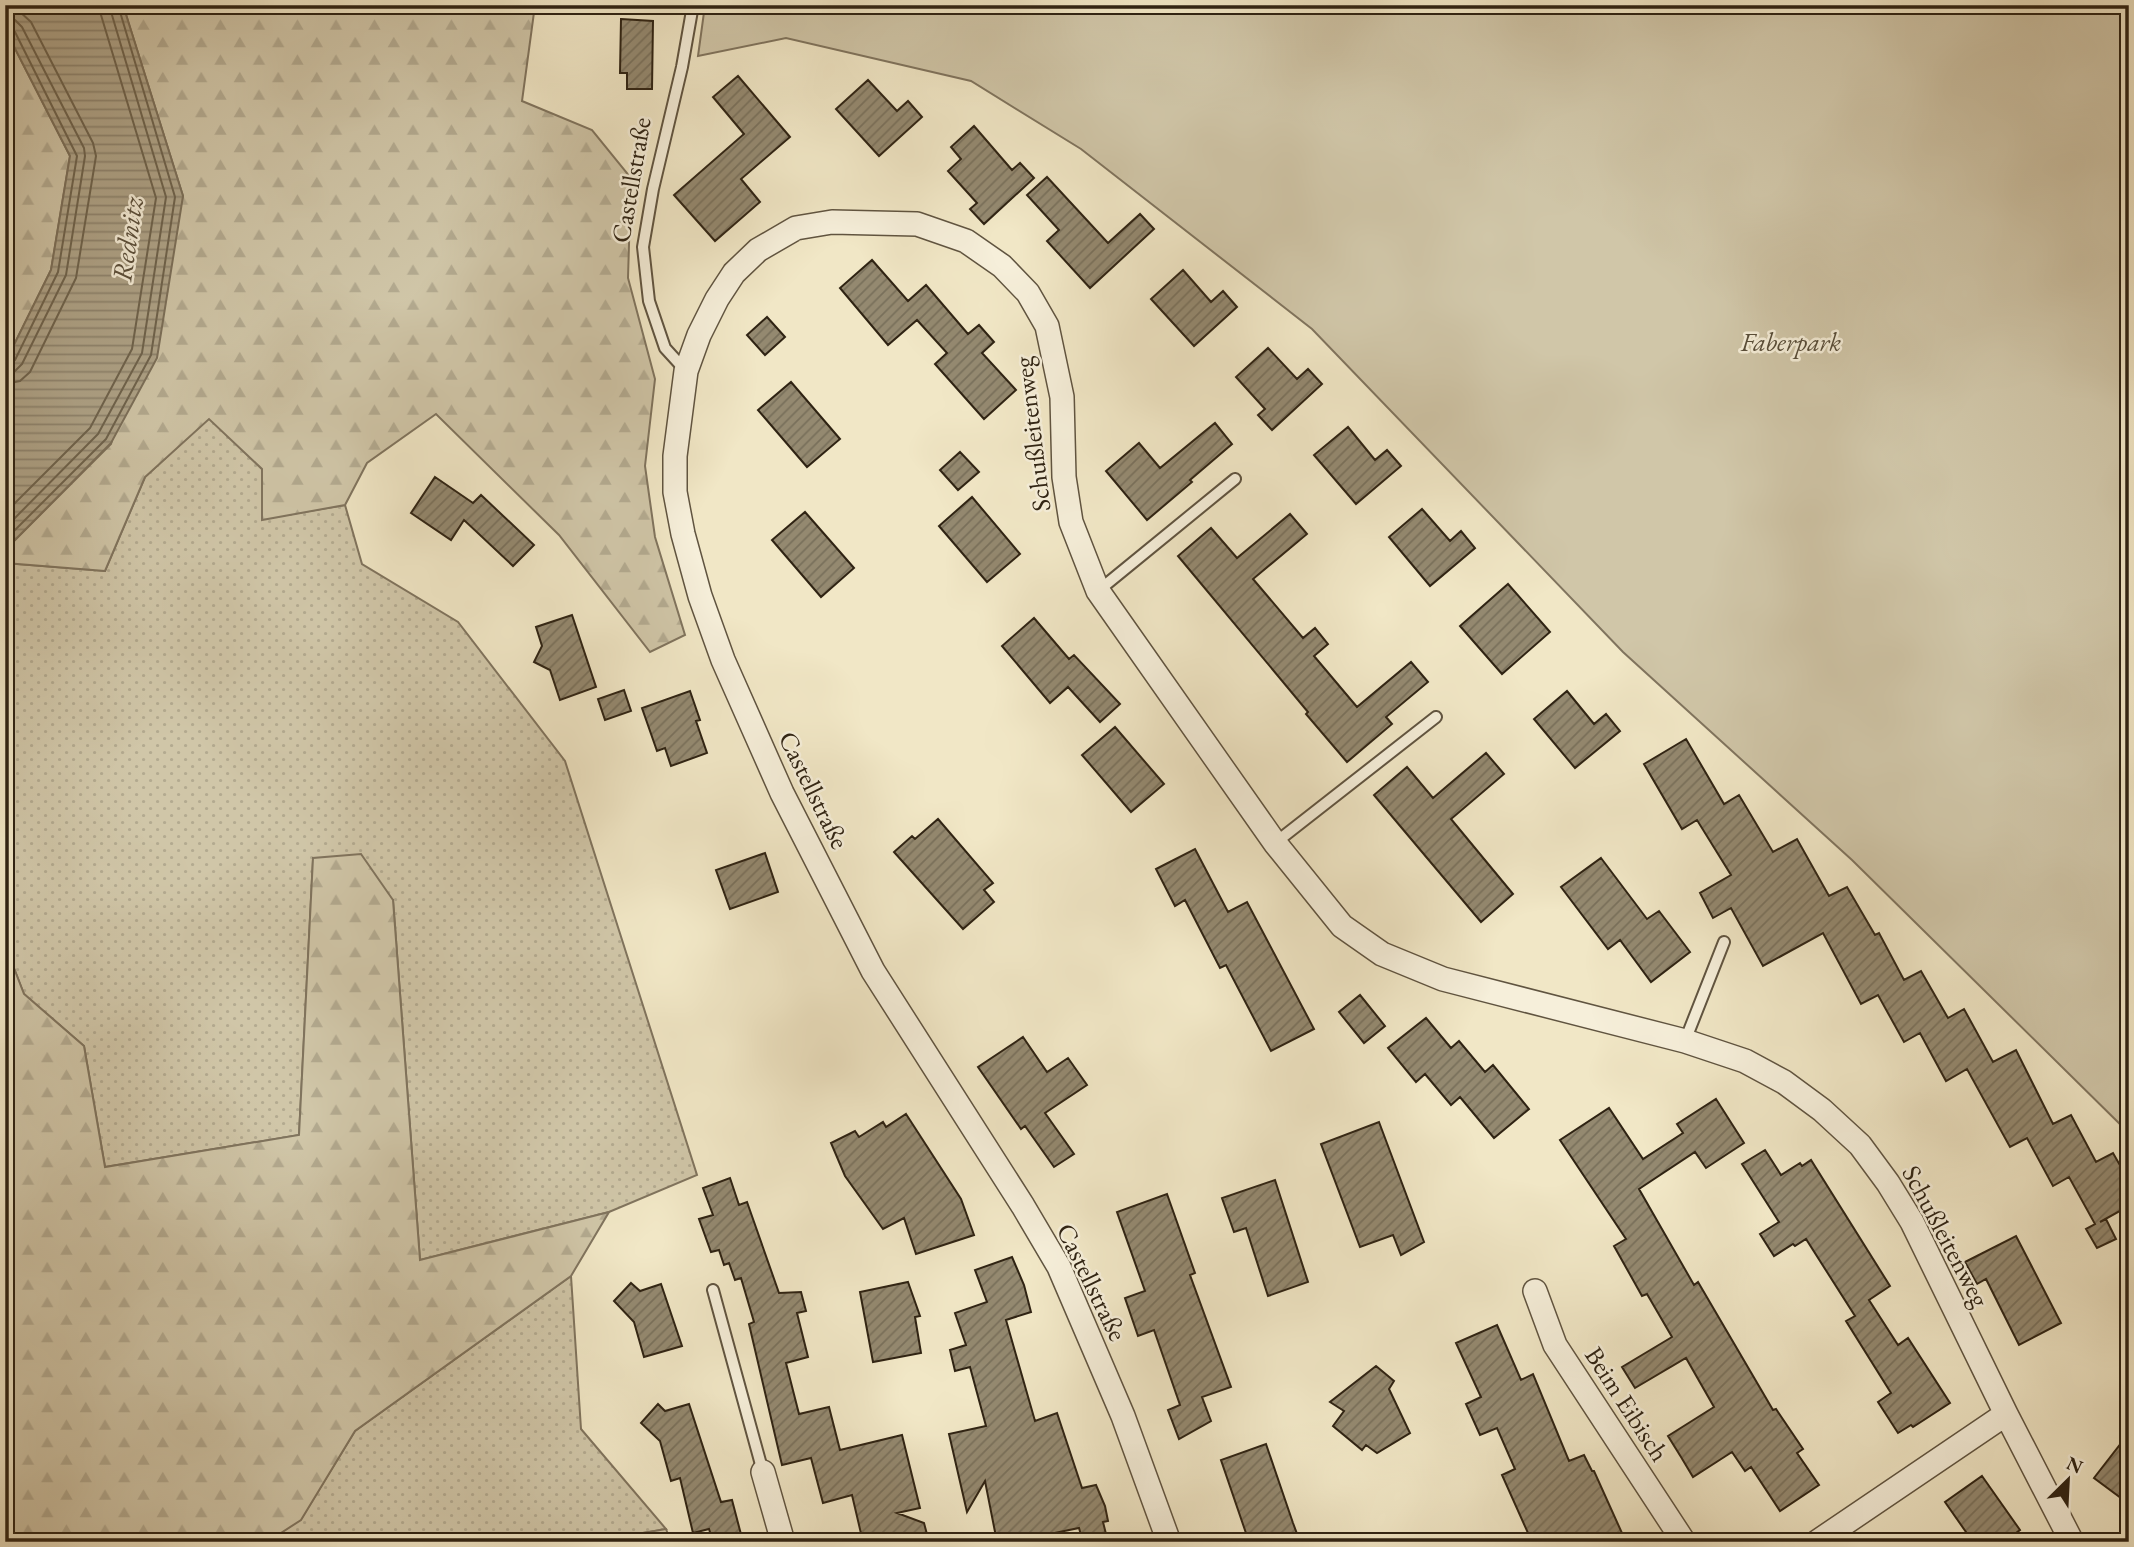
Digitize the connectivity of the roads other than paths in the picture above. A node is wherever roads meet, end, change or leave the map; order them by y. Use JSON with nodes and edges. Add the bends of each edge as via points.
{"nodes":[{"id":1,"x":692,"y":5,"type":"edge"},
{"id":2,"x":686,"y":370,"type":"junction"},
{"id":3,"x":1236,"y":479,"type":"dead end"},
{"id":4,"x":1098,"y":591,"type":"junction"},
{"id":5,"x":1436,"y":717,"type":"dead end"},
{"id":6,"x":1275,"y":843,"type":"junction"},
{"id":7,"x":1724,"y":942,"type":"dead end"},
{"id":8,"x":1685,"y":1041,"type":"junction"},
{"id":9,"x":713,"y":1290,"type":"dead end"},
{"id":10,"x":1535,"y":1292,"type":"dead end"},
{"id":11,"x":2006,"y":1414,"type":"junction"},
{"id":12,"x":763,"y":1472,"type":"joint"},
{"id":13,"x":783,"y":1542,"type":"edge"},
{"id":14,"x":1169,"y":1542,"type":"edge"},
{"id":15,"x":1684,"y":1542,"type":"edge"},
{"id":16,"x":1817,"y":1542,"type":"edge"},
{"id":17,"x":2072,"y":1542,"type":"edge"}],
"edges":[{"from":1,"to":2,"type":"lane","name":"Castellstraße","via":[[643,247],[649,302],[665,348]]},
{"from":2,"to":4,"type":"street","name":"Schußleitenweg","via":[[699,335],[734,273],[758,250],[796,228],[832,222],[917,223],[965,241],[1020,284],[1046,326],[1062,397],[1063,477],[1071,522]]},
{"from":2,"to":14,"type":"street","name":"Castellstraße","via":[[675,492],[683,534],[723,660],[782,793],[873,971],[1059,1267],[1123,1416]]},
{"from":3,"to":4,"type":"lane"},
{"from":4,"to":6,"type":"street","name":"Schußleitenweg"},
{"from":5,"to":6,"type":"lane"},
{"from":6,"to":8,"type":"street","name":"Schußleitenweg","via":[[1342,926],[1382,954],[1443,979]]},
{"from":7,"to":8,"type":"lane"},
{"from":8,"to":11,"type":"street","name":"Schußleitenweg","via":[[1745,1061],[1784,1083],[1860,1145],[1912,1222]]},
{"from":9,"to":12,"type":"lane"},
{"from":10,"to":15,"type":"street","name":"Beim Eibisch","via":[[1555,1345]]},
{"from":11,"to":16,"type":"street"},
{"from":11,"to":17,"type":"street","name":"Schußleitenweg"},
{"from":12,"to":13,"type":"street"}]}
